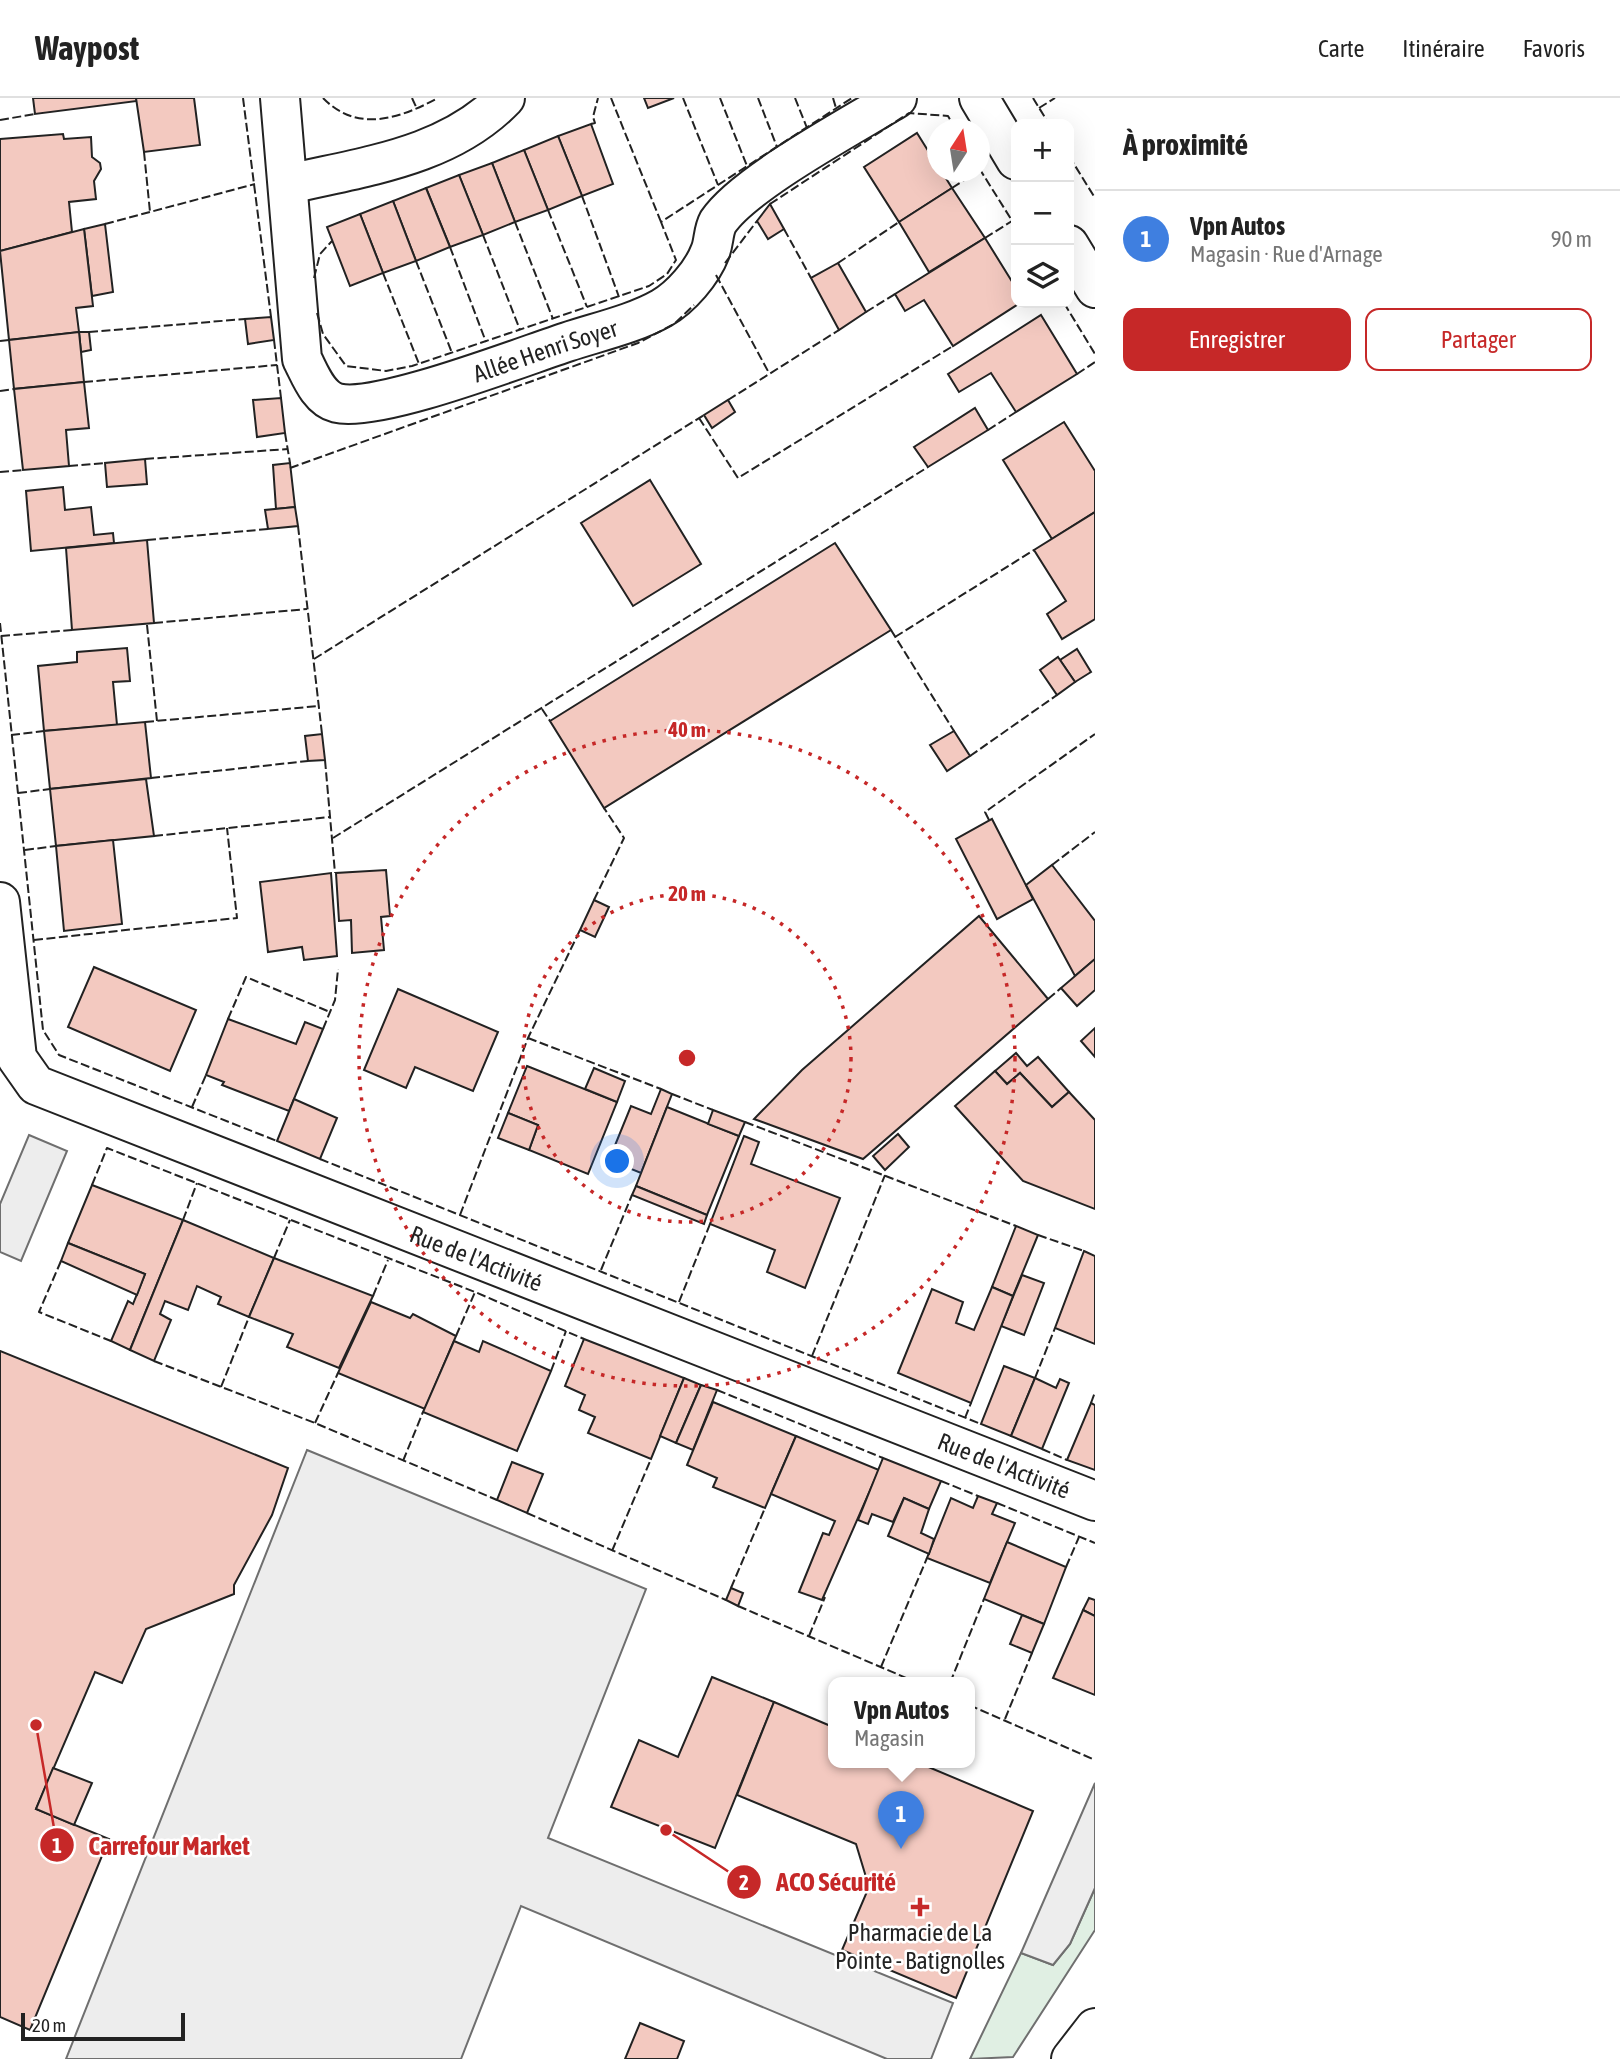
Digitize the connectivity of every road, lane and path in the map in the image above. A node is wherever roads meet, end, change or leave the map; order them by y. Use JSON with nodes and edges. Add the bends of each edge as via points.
{"nodes":[{"id":1,"x":280,"y":98,"type":"edge"},
{"id":2,"x":505,"y":98,"type":"edge"},
{"id":3,"x":897,"y":98,"type":"edge"},
{"id":4,"x":979,"y":98,"type":"edge"},
{"id":5,"x":1011,"y":151,"type":"edge"},
{"id":6,"x":289,"y":184,"type":"junction"},
{"id":7,"x":1074,"y":253,"type":"edge"},
{"id":8,"x":1095,"y":288,"type":"edge"},
{"id":9,"x":0,"y":902,"type":"edge"},
{"id":10,"x":1095,"y":1501,"type":"edge"},
{"id":11,"x":1095,"y":2028,"type":"edge"},
{"id":12,"x":1071,"y":2059,"type":"edge"}],
"edges":[{"from":1,"to":6,"type":"street","name":"Allée Henri Soyer"},
{"from":2,"to":6,"type":"street","via":[[470,129],[442,143],[411,155]]},
{"from":3,"to":6,"type":"street","name":"Allée Henri Soyer","via":[[739,201],[719,222],[711,251],[694,277],[661,309],[428,388],[356,405],[328,398],[302,359]]},
{"from":4,"to":5,"type":"street"},
{"from":7,"to":8,"type":"street"},
{"from":9,"to":10,"type":"street","name":"Rue de l'Activité","via":[[17,1058],[36,1085]]},
{"from":11,"to":12,"type":"street"}]}
